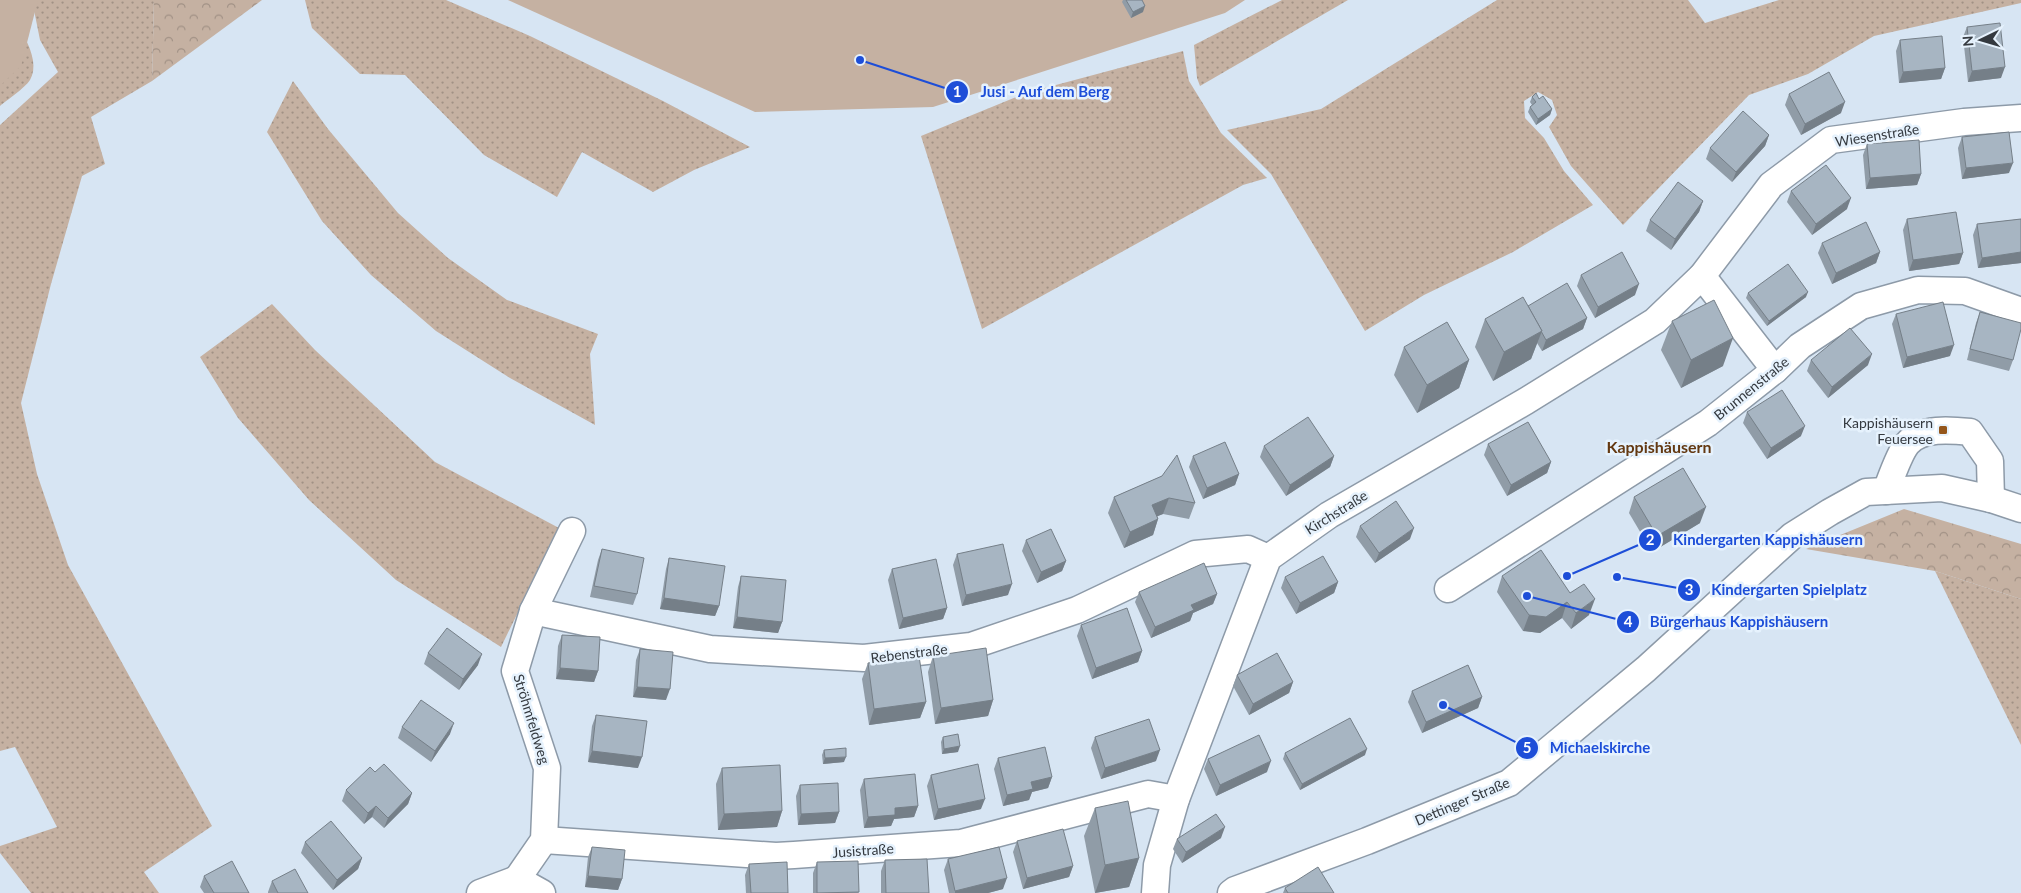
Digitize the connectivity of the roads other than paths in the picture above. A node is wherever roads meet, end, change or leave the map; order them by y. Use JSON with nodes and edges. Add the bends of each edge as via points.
{"nodes":[{"id":1,"x":2021,"y":118,"type":"edge"},
{"id":2,"x":1702,"y":276,"type":"junction"},
{"id":3,"x":2021,"y":311,"type":"edge"},
{"id":4,"x":1775,"y":370,"type":"junction"},
{"id":5,"x":1886,"y":490,"type":"junction"},
{"id":6,"x":1991,"y":499,"type":"junction"},
{"id":7,"x":2021,"y":509,"type":"edge"},
{"id":8,"x":572,"y":531,"type":"dead end"},
{"id":9,"x":1268,"y":558,"type":"junction"},
{"id":10,"x":1448,"y":589,"type":"dead end"},
{"id":11,"x":533,"y":611,"type":"junction"},
{"id":12,"x":1176,"y":799,"type":"junction"},
{"id":13,"x":544,"y":840,"type":"junction"},
{"id":14,"x":517,"y":879,"type":"junction"},
{"id":15,"x":480,"y":893,"type":"edge"},
{"id":16,"x":542,"y":893,"type":"edge"},
{"id":17,"x":1155,"y":893,"type":"edge"},
{"id":18,"x":1231,"y":893,"type":"edge"}],
"edges":[{"from":1,"to":2,"type":"street","name":"Wiesenstraße","via":[[1964,122],[1831,140],[1771,185]]},
{"from":2,"to":4,"type":"street"},
{"from":2,"to":9,"type":"street","name":"Kirchstraße","via":[[1655,321],[1526,401],[1328,514]]},
{"from":3,"to":4,"type":"street","name":"Brunnenstraße","via":[[1965,291],[1918,290],[1861,306],[1800,346]]},
{"from":4,"to":10,"type":"street","name":"Brunnenstraße","via":[[1708,423]]},
{"from":5,"to":6,"type":"street","name":"Dettinger Straße","via":[[1942,488]]},
{"from":5,"to":6,"type":"street","via":[[1907,444],[1923,434],[1943,430],[1970,432],[1990,461]]},
{"from":5,"to":18,"type":"street","name":"Dettinger Straße","via":[[1866,492],[1792,536],[1646,669],[1509,783],[1367,842]]},
{"from":6,"to":7,"type":"street","name":"Dettinger Straße"},
{"from":8,"to":11,"type":"street","name":"Ströhmfeldweg"},
{"from":9,"to":11,"type":"street","name":"Rebenstraße","via":[[1248,549],[1195,554],[1077,610],[971,646],[864,658],[710,649]]},
{"from":9,"to":12,"type":"street"},
{"from":11,"to":13,"type":"street","name":"Ströhmfeldweg","via":[[515,671],[547,768]]},
{"from":12,"to":13,"type":"street","name":"Jusistraße","via":[[1148,794],[961,843],[794,855]]},
{"from":12,"to":17,"type":"street","via":[[1156,865]]},
{"from":13,"to":14,"type":"street"},
{"from":14,"to":15,"type":"street"},
{"from":14,"to":16,"type":"street"}]}
